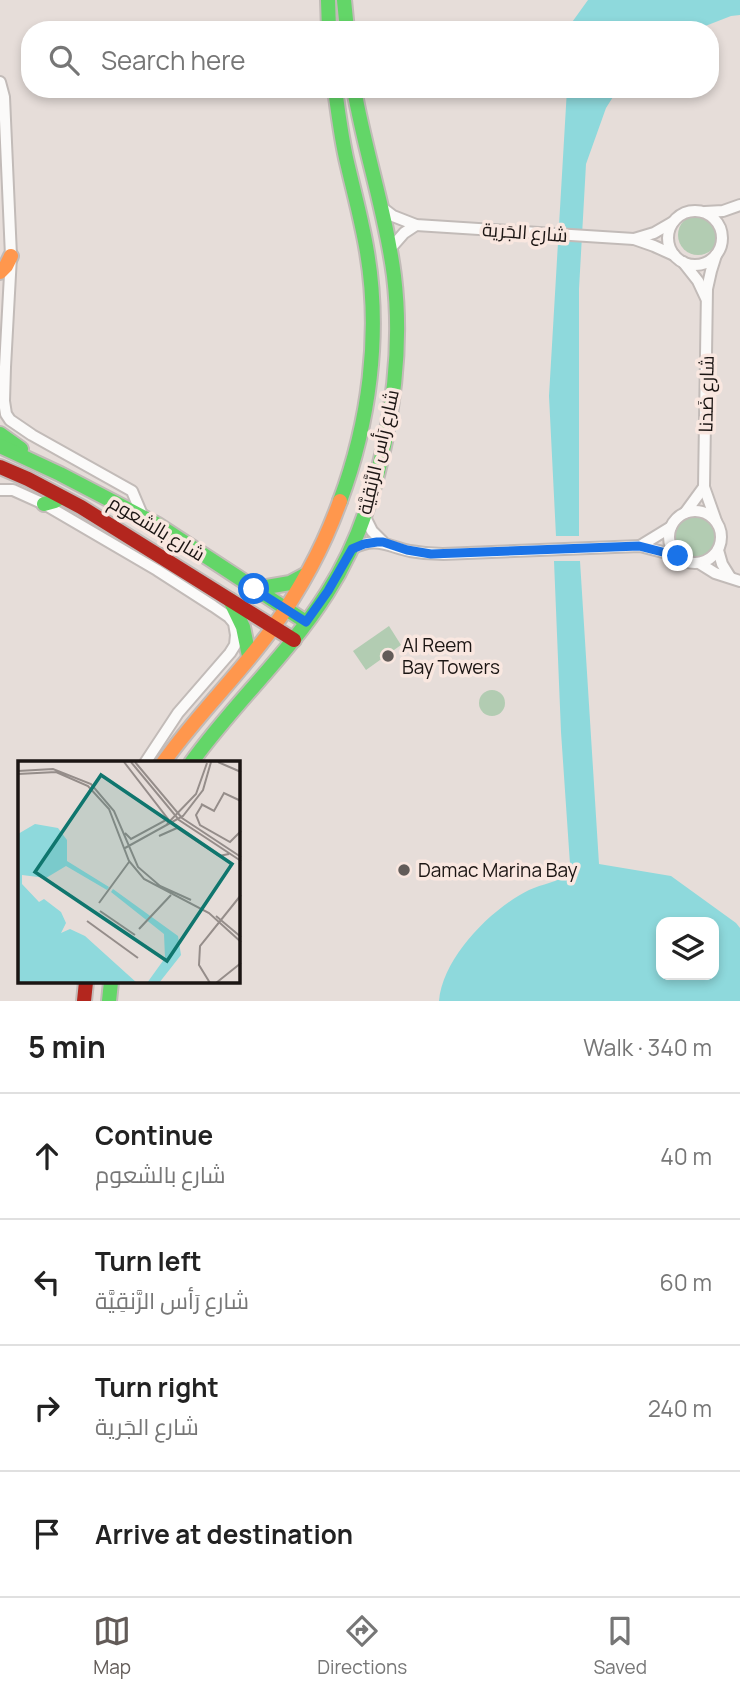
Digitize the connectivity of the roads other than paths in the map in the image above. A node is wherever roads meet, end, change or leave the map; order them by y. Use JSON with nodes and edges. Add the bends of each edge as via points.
{"nodes":[{"id":1,"x":328,"y":0,"type":"edge"},
{"id":2,"x":344,"y":0,"type":"edge"},
{"id":3,"x":329,"y":21,"type":"edge"},
{"id":4,"x":345,"y":21,"type":"edge"},
{"id":5,"x":0,"y":82,"type":"edge"},
{"id":6,"x":336,"y":98,"type":"edge"},
{"id":7,"x":356,"y":98,"type":"edge"},
{"id":8,"x":740,"y":205,"type":"edge"},
{"id":9,"x":380,"y":206,"type":"junction"},
{"id":10,"x":705,"y":212,"type":"junction"},
{"id":11,"x":673,"y":222,"type":"junction"},
{"id":12,"x":416,"y":225,"type":"junction"},
{"id":13,"x":722,"y":233,"type":"junction"},
{"id":14,"x":634,"y":239,"type":"junction"},
{"id":15,"x":390,"y":248,"type":"junction"},
{"id":16,"x":716,"y":255,"type":"junction"},
{"id":17,"x":12,"y":256,"type":"junction"},
{"id":18,"x":678,"y":258,"type":"junction"},
{"id":19,"x":0,"y":272,"type":"edge"},
{"id":20,"x":707,"y":301,"type":"junction"},
{"id":21,"x":0,"y":434,"type":"edge"},
{"id":22,"x":0,"y":446,"type":"edge"},
{"id":23,"x":32,"y":460,"type":"junction"},
{"id":24,"x":0,"y":467,"type":"edge"},
{"id":25,"x":704,"y":487,"type":"junction"},
{"id":26,"x":0,"y":490,"type":"edge"},
{"id":27,"x":61,"y":496,"type":"junction"},
{"id":28,"x":44,"y":504,"type":"junction"},
{"id":29,"x":685,"y":513,"type":"junction"},
{"id":30,"x":143,"y":517,"type":"junction"},
{"id":31,"x":365,"y":517,"type":"junction"},
{"id":32,"x":716,"y":521,"type":"junction"},
{"id":33,"x":671,"y":527,"type":"junction"},
{"id":34,"x":383,"y":542,"type":"junction"},
{"id":35,"x":639,"y":546,"type":"junction"},
{"id":36,"x":352,"y":549,"type":"junction"},
{"id":37,"x":718,"y":550,"type":"junction"},
{"id":38,"x":678,"y":556,"type":"junction"},
{"id":39,"x":699,"y":563,"type":"junction"},
{"id":40,"x":305,"y":575,"type":"junction"},
{"id":41,"x":735,"y":579,"type":"edge"},
{"id":42,"x":254,"y":589,"type":"junction"},
{"id":43,"x":230,"y":599,"type":"junction"},
{"id":44,"x":285,"y":609,"type":"junction"},
{"id":45,"x":306,"y":622,"type":"junction"},
{"id":46,"x":273,"y":626,"type":"junction"},
{"id":47,"x":294,"y":640,"type":"junction"},
{"id":48,"x":249,"y":656,"type":"junction"},
{"id":49,"x":146,"y":761,"type":"edge"},
{"id":50,"x":164,"y":761,"type":"edge"},
{"id":51,"x":192,"y":761,"type":"edge"}],
"edges":[{"from":1,"to":3,"type":"street"},
{"from":2,"to":4,"type":"street"},
{"from":5,"to":17,"type":"street"},
{"from":6,"to":40,"type":"street","name":"شارع رَأس الرَّنقِيَّة","via":[[367,252],[373,301],[371,361],[365,419],[349,481],[326,540]]},
{"from":7,"to":9,"type":"street","name":"شارع رَأس الرَّنقِيَّة"},
{"from":8,"to":10,"type":"street"},
{"from":8,"to":13,"type":"street"},
{"from":9,"to":12,"type":"street","name":"شارع الجَرية"},
{"from":9,"to":15,"type":"street","name":"شارع رَأس الرَّنقِيَّة"},
{"from":10,"to":11,"type":"street","via":[[689,211]]},
{"from":10,"to":13,"type":"street","via":[[716,220]]},
{"from":11,"to":14,"type":"street","name":"شارع الجَرية"},
{"from":11,"to":18,"type":"street","via":[[668,241]]},
{"from":12,"to":14,"type":"street","name":"شارع الجَرية"},
{"from":12,"to":15,"type":"street"},
{"from":13,"to":16,"type":"street"},
{"from":14,"to":18,"type":"street","name":"شارع الجَرية"},
{"from":15,"to":31,"type":"street","name":"شارع رَأس الرَّنقِيَّة","via":[[398,302],[398,351],[391,409]]},
{"from":16,"to":18,"type":"street","via":[[695,265]]},
{"from":16,"to":20,"type":"street","name":"شارع ضَدنا"},
{"from":17,"to":19,"type":"street"},
{"from":17,"to":30,"type":"street","via":[[6,414],[32,435],[132,491]]},
{"from":18,"to":20,"type":"street","via":[[698,281]]},
{"from":20,"to":25,"type":"street","name":"شارع ضَدنا"},
{"from":21,"to":23,"type":"street"},
{"from":22,"to":23,"type":"street","name":"شارع بالشعوم"},
{"from":23,"to":30,"type":"street","name":"شارع بالشعوم"},
{"from":24,"to":27,"type":"street","name":"شارع بالشعوم"},
{"from":25,"to":29,"type":"street"},
{"from":25,"to":32,"type":"street","name":"شارع ضَدنا"},
{"from":26,"to":28,"type":"street","via":[[13,490]]},
{"from":27,"to":28,"type":"street"},
{"from":27,"to":43,"type":"street","name":"شارع بالشعوم"},
{"from":28,"to":49,"type":"street","via":[[157,569],[234,623],[235,645],[230,653],[178,713]]},
{"from":29,"to":32,"type":"street","via":[[698,511]]},
{"from":29,"to":33,"type":"street"},
{"from":30,"to":42,"type":"street","name":"شارع بالشعوم"},
{"from":31,"to":34,"type":"street"},
{"from":31,"to":36,"type":"street","name":"شارع رَأس الرَّنقِيَّة"},
{"from":32,"to":37,"type":"street","via":[[721,535]]},
{"from":33,"to":35,"type":"street"},
{"from":33,"to":38,"type":"street","via":[[671,546]]},
{"from":34,"to":35,"type":"street","via":[[431,554]]},
{"from":34,"to":36,"type":"street"},
{"from":35,"to":38,"type":"street"},
{"from":36,"to":45,"type":"street","name":"شارع رَأس الرَّنقِيَّة"},
{"from":37,"to":39,"type":"street"},
{"from":37,"to":41,"type":"street","via":[[722,564]]},
{"from":38,"to":39,"type":"street"},
{"from":39,"to":41,"type":"street"},
{"from":40,"to":42,"type":"street","via":[[290,583]]},
{"from":40,"to":44,"type":"street","name":"شارع رَأس الرَّنقِيَّة"},
{"from":42,"to":44,"type":"street","name":"شارع بالشعوم"},
{"from":43,"to":46,"type":"street","name":"شارع بالشعوم"},
{"from":43,"to":48,"type":"street","via":[[244,625]]},
{"from":44,"to":45,"type":"street","name":"شارع بالشعوم"},
{"from":44,"to":46,"type":"street","name":"شارع رَأس الرَّنقِيَّة"},
{"from":45,"to":47,"type":"street","name":"شارع رَأس الرَّنقِيَّة"},
{"from":46,"to":47,"type":"street","name":"شارع بالشعوم"},
{"from":46,"to":48,"type":"street","name":"شارع رَأس الرَّنقِيَّة"},
{"from":47,"to":51,"type":"street","name":"شارع رَأس الرَّنقِيَّة"},
{"from":48,"to":50,"type":"street","name":"شارع رَأس الرَّنقِيَّة"}]}
